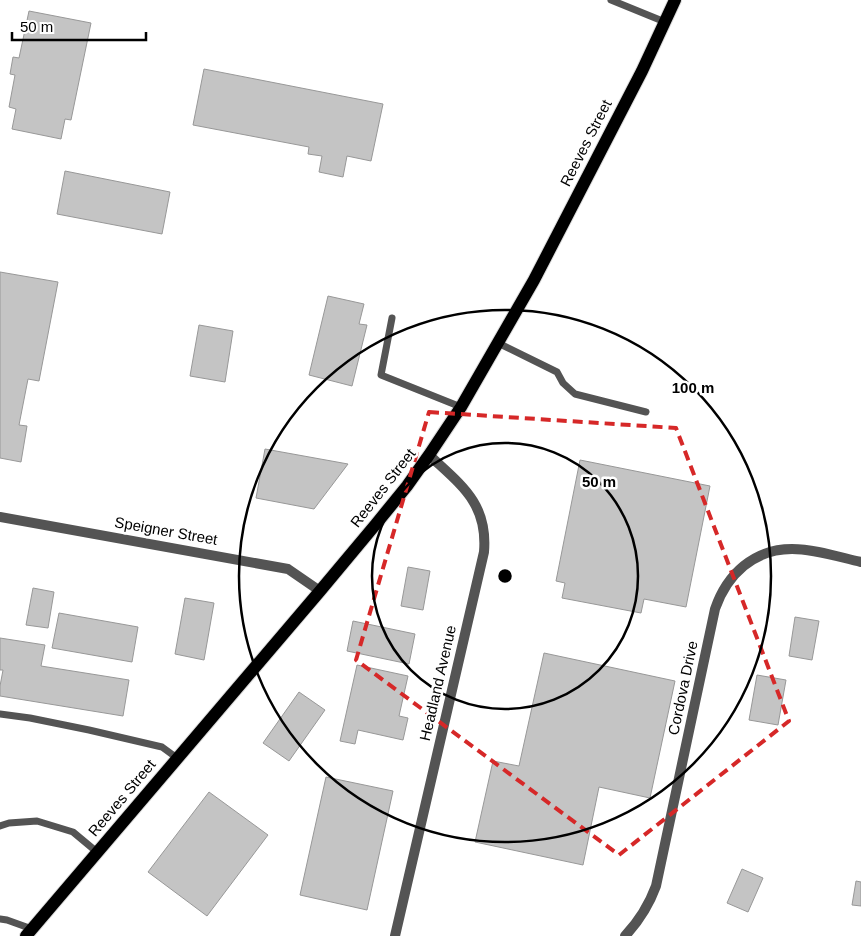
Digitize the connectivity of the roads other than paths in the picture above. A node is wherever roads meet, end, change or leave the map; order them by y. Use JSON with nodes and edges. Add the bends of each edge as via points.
{"nodes":[{"id":1,"x":611,"y":0,"type":"edge"},
{"id":2,"x":674,"y":0,"type":"edge"},
{"id":3,"x":665,"y":22,"type":"junction"},
{"id":4,"x":392,"y":318,"type":"dead end"},
{"id":5,"x":498,"y":343,"type":"junction"},
{"id":6,"x":461,"y":407,"type":"junction"},
{"id":7,"x":646,"y":412,"type":"dead end"},
{"id":8,"x":429,"y":455,"type":"junction"},
{"id":9,"x":0,"y":519,"type":"edge"},
{"id":10,"x":861,"y":562,"type":"edge"},
{"id":11,"x":320,"y":591,"type":"junction"},
{"id":12,"x":0,"y":714,"type":"edge"},
{"id":13,"x":177,"y":758,"type":"junction"},
{"id":14,"x":0,"y":826,"type":"edge"},
{"id":15,"x":97,"y":852,"type":"junction"},
{"id":16,"x":0,"y":919,"type":"edge"},
{"id":17,"x":29,"y":932,"type":"edge"},
{"id":18,"x":395,"y":936,"type":"edge"},
{"id":19,"x":625,"y":936,"type":"edge"}],
"edges":[{"from":1,"to":3,"type":"lane"},
{"from":2,"to":3,"type":"main road","name":"Reeves Street"},
{"from":3,"to":5,"type":"main road","name":"Reeves Street","via":[[534,280]]},
{"from":4,"to":6,"type":"lane","via":[[382,376]]},
{"from":5,"to":6,"type":"main road","name":"Reeves Street"},
{"from":5,"to":7,"type":"lane","via":[[557,372],[575,394]]},
{"from":6,"to":8,"type":"main road","name":"Reeves Street"},
{"from":8,"to":11,"type":"main road","name":"Reeves Street"},
{"from":8,"to":18,"type":"street","name":"Headland Avenue","via":[[468,491],[476,503],[482,517],[485,540]]},
{"from":9,"to":11,"type":"street","name":"Speigner Street","via":[[288,569]]},
{"from":10,"to":19,"type":"street","name":"Cordova Drive","via":[[807,550],[778,550],[750,561],[725,587],[715,609],[656,886],[643,914]]},
{"from":11,"to":13,"type":"main road","name":"Reeves Street"},
{"from":12,"to":13,"type":"lane","via":[[162,747]]},
{"from":13,"to":15,"type":"main road","name":"Reeves Street"},
{"from":14,"to":15,"type":"lane","via":[[37,820],[72,832]]},
{"from":15,"to":17,"type":"main road","name":"Reeves Street"},
{"from":16,"to":17,"type":"lane"}]}
